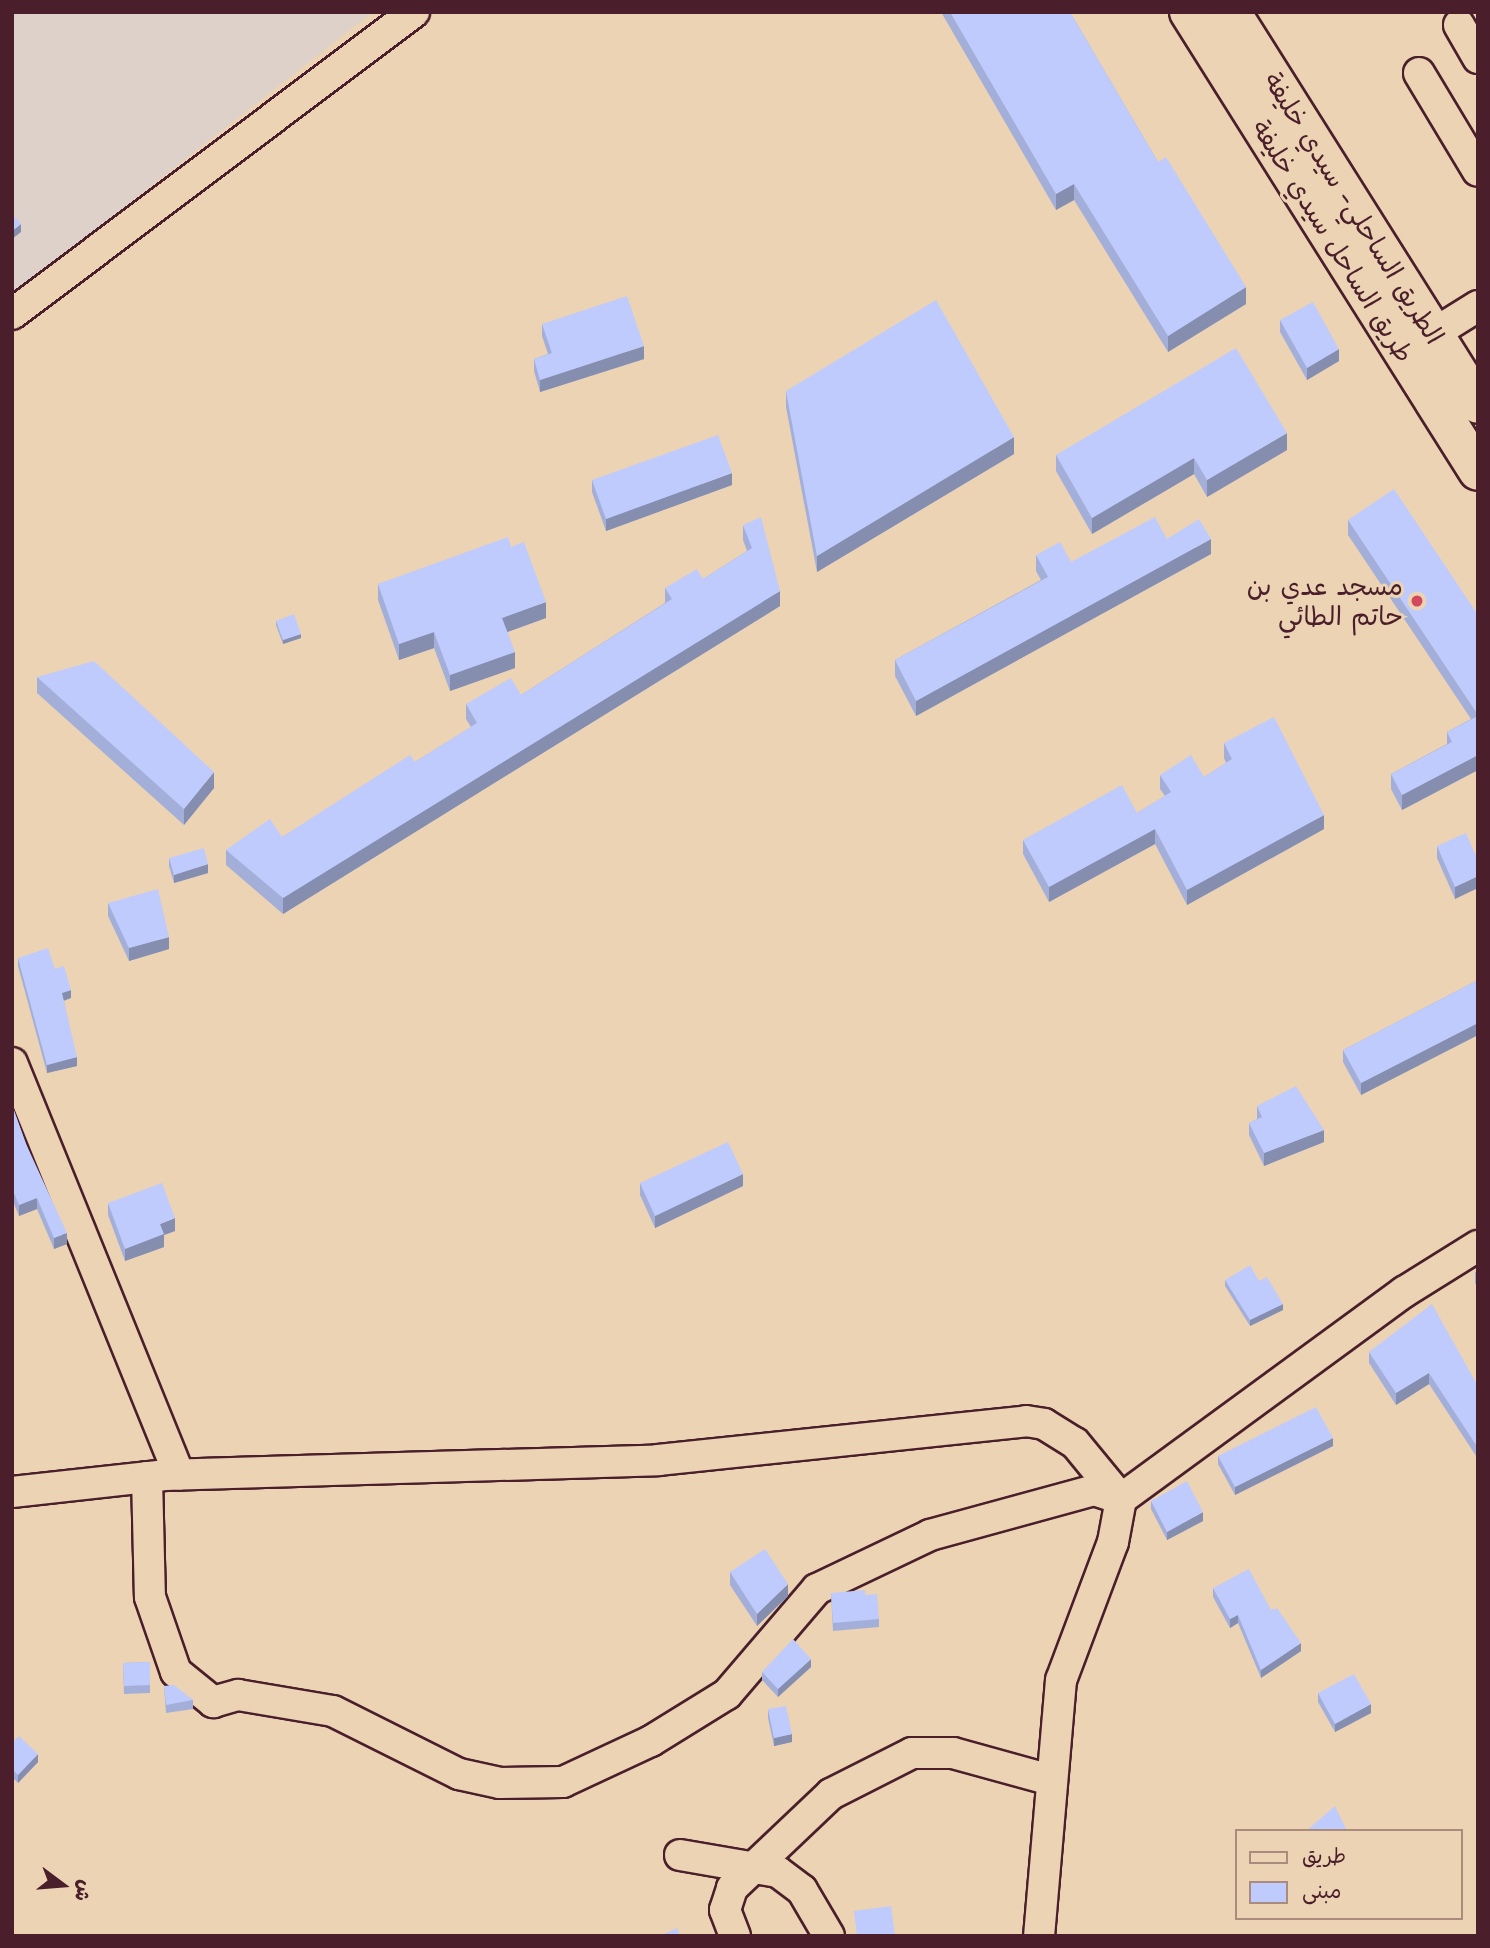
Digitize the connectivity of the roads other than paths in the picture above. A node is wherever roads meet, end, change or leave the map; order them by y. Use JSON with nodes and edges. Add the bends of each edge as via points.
{"nodes":[{"id":1,"x":414,"y":12,"type":"edge"},
{"id":2,"x":1189,"y":12,"type":"edge"},
{"id":3,"x":1231,"y":12,"type":"edge"},
{"id":4,"x":1459,"y":25,"type":"dead end"},
{"id":5,"x":1478,"y":58,"type":"edge"},
{"id":6,"x":1419,"y":72,"type":"dead end"},
{"id":7,"x":1478,"y":171,"type":"edge"},
{"id":8,"x":1478,"y":306,"type":"edge"},
{"id":9,"x":12,"y":314,"type":"edge"},
{"id":10,"x":1433,"y":334,"type":"junction"},
{"id":11,"x":1478,"y":404,"type":"edge"},
{"id":12,"x":1478,"y":471,"type":"edge"},
{"id":13,"x":12,"y":1063,"type":"edge"},
{"id":14,"x":1478,"y":1246,"type":"edge"},
{"id":15,"x":179,"y":1474,"type":"junction"},
{"id":16,"x":147,"y":1477,"type":"junction"},
{"id":17,"x":12,"y":1492,"type":"edge"},
{"id":18,"x":1121,"y":1499,"type":"junction"},
{"id":19,"x":1051,"y":1780,"type":"junction"},
{"id":20,"x":680,"y":1855,"type":"dead end"},
{"id":21,"x":752,"y":1871,"type":"junction"},
{"id":22,"x":734,"y":1936,"type":"edge"},
{"id":23,"x":829,"y":1936,"type":"edge"},
{"id":24,"x":1039,"y":1936,"type":"edge"}],
"edges":[{"from":1,"to":9,"type":"street"},
{"from":2,"to":12,"type":"highway","name":"طريق الساحل سيدي خليفة"},
{"from":3,"to":10,"type":"highway","name":"الطريق الساحلي- سيدي خليفة"},
{"from":4,"to":5,"type":"street"},
{"from":6,"to":7,"type":"street"},
{"from":8,"to":10,"type":"street"},
{"from":10,"to":11,"type":"highway","name":"الطريق الساحلي- سيدي خليفة"},
{"from":13,"to":15,"type":"street"},
{"from":14,"to":18,"type":"street","via":[[1405,1292]]},
{"from":15,"to":16,"type":"street"},
{"from":15,"to":18,"type":"street","via":[[658,1460],[1026,1421],[1074,1443]]},
{"from":16,"to":17,"type":"street"},
{"from":16,"to":18,"type":"street","via":[[150,1597],[176,1672],[213,1702],[238,1695],[333,1711],[459,1774],[500,1783],[563,1782],[651,1741],[727,1693],[817,1589],[930,1535],[1094,1490]]},
{"from":18,"to":19,"type":"street","via":[[1113,1542],[1061,1680]]},
{"from":19,"to":21,"type":"street","via":[[953,1753],[912,1753],[831,1794]]},
{"from":19,"to":24,"type":"street"},
{"from":20,"to":21,"type":"street"},
{"from":21,"to":22,"type":"street","via":[[732,1888],[725,1910]]},
{"from":21,"to":23,"type":"street","via":[[778,1872],[802,1890]]}]}
